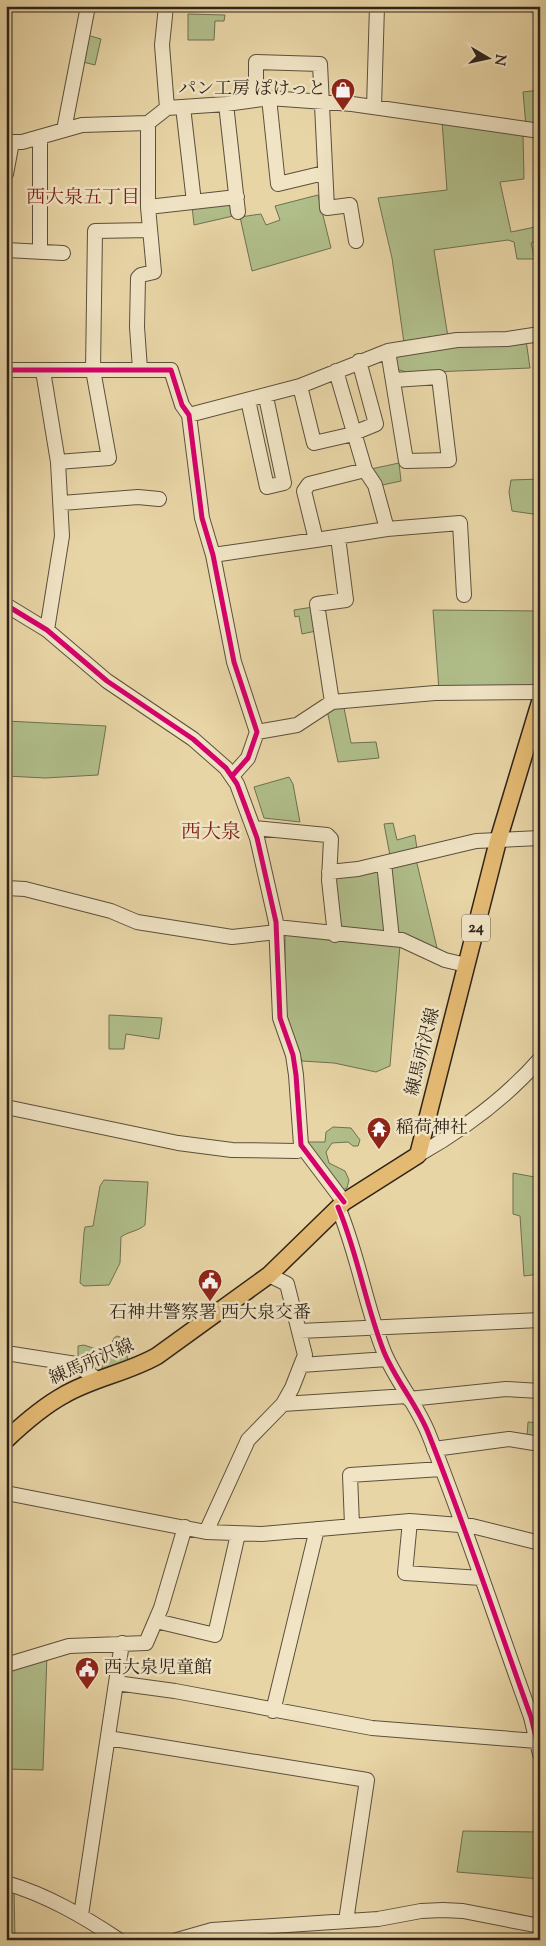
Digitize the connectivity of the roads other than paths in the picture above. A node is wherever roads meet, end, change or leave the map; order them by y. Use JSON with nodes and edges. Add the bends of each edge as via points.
{"nodes":[{"id":1,"x":88,"y":6,"type":"edge"},
{"id":2,"x":166,"y":6,"type":"edge"},
{"id":3,"x":377,"y":6,"type":"edge"},
{"id":4,"x":262,"y":98,"type":"junction"},
{"id":5,"x":320,"y":102,"type":"junction"},
{"id":6,"x":226,"y":104,"type":"junction"},
{"id":7,"x":183,"y":107,"type":"junction"},
{"id":8,"x":167,"y":108,"type":"junction"},
{"id":9,"x":374,"y":108,"type":"junction"},
{"id":10,"x":148,"y":123,"type":"junction"},
{"id":11,"x":64,"y":130,"type":"junction"},
{"id":12,"x":540,"y":132,"type":"edge"},
{"id":13,"x":40,"y":137,"type":"junction"},
{"id":14,"x":9,"y":142,"type":"edge"},
{"id":15,"x":324,"y":173,"type":"junction"},
{"id":16,"x":6,"y":174,"type":"edge"},
{"id":17,"x":237,"y":197,"type":"junction"},
{"id":18,"x":194,"y":202,"type":"junction"},
{"id":19,"x":148,"y":207,"type":"junction"},
{"id":20,"x":238,"y":212,"type":"dead end"},
{"id":21,"x":150,"y":230,"type":"junction"},
{"id":22,"x":356,"y":241,"type":"dead end"},
{"id":23,"x":6,"y":250,"type":"edge"},
{"id":24,"x":40,"y":252,"type":"junction"},
{"id":25,"x":63,"y":253,"type":"dead end"},
{"id":26,"x":540,"y":334,"type":"edge"},
{"id":27,"x":388,"y":351,"type":"junction"},
{"id":28,"x":359,"y":362,"type":"junction"},
{"id":29,"x":140,"y":369,"type":"junction"},
{"id":30,"x":6,"y":370,"type":"edge"},
{"id":31,"x":93,"y":370,"type":"junction"},
{"id":32,"x":43,"y":371,"type":"junction"},
{"id":33,"x":336,"y":371,"type":"junction"},
{"id":34,"x":394,"y":380,"type":"junction"},
{"id":35,"x":300,"y":386,"type":"junction"},
{"id":36,"x":266,"y":397,"type":"junction"},
{"id":37,"x":248,"y":400,"type":"junction"},
{"id":38,"x":189,"y":415,"type":"junction"},
{"id":39,"x":354,"y":432,"type":"junction"},
{"id":40,"x":58,"y":462,"type":"junction"},
{"id":41,"x":365,"y":470,"type":"junction"},
{"id":42,"x":159,"y":498,"type":"dead end"},
{"id":43,"x":62,"y":503,"type":"junction"},
{"id":44,"x":386,"y":529,"type":"junction"},
{"id":45,"x":338,"y":537,"type":"junction"},
{"id":46,"x":316,"y":540,"type":"junction"},
{"id":47,"x":213,"y":556,"type":"junction"},
{"id":48,"x":464,"y":595,"type":"dead end"},
{"id":49,"x":6,"y":605,"type":"edge"},
{"id":50,"x":47,"y":630,"type":"junction"},
{"id":51,"x":540,"y":692,"type":"edge"},
{"id":52,"x":332,"y":702,"type":"junction"},
{"id":53,"x":540,"y":702,"type":"edge"},
{"id":54,"x":257,"y":732,"type":"junction"},
{"id":55,"x":232,"y":776,"type":"junction"},
{"id":56,"x":254,"y":828,"type":"junction"},
{"id":57,"x":540,"y":838,"type":"edge"},
{"id":58,"x":498,"y":841,"type":"junction"},
{"id":59,"x":384,"y":863,"type":"junction"},
{"id":60,"x":329,"y":872,"type":"junction"},
{"id":61,"x":6,"y":888,"type":"edge"},
{"id":62,"x":277,"y":930,"type":"junction"},
{"id":63,"x":335,"y":935,"type":"junction"},
{"id":64,"x":392,"y":939,"type":"junction"},
{"id":65,"x":466,"y":965,"type":"junction"},
{"id":66,"x":540,"y":1059,"type":"edge"},
{"id":67,"x":6,"y":1107,"type":"edge"},
{"id":68,"x":303,"y":1149,"type":"junction"},
{"id":69,"x":418,"y":1156,"type":"junction"},
{"id":70,"x":341,"y":1204,"type":"junction"},
{"id":71,"x":269,"y":1275,"type":"junction"},
{"id":72,"x":540,"y":1320,"type":"edge"},
{"id":73,"x":374,"y":1326,"type":"junction"},
{"id":74,"x":300,"y":1331,"type":"junction"},
{"id":75,"x":6,"y":1353,"type":"edge"},
{"id":76,"x":387,"y":1360,"type":"junction"},
{"id":77,"x":301,"y":1365,"type":"junction"},
{"id":78,"x":98,"y":1380,"type":"junction"},
{"id":79,"x":540,"y":1391,"type":"edge"},
{"id":80,"x":408,"y":1398,"type":"junction"},
{"id":81,"x":283,"y":1404,"type":"junction"},
{"id":82,"x":6,"y":1440,"type":"edge"},
{"id":83,"x":540,"y":1444,"type":"edge"},
{"id":84,"x":434,"y":1449,"type":"junction"},
{"id":85,"x":441,"y":1469,"type":"junction"},
{"id":86,"x":6,"y":1493,"type":"edge"},
{"id":87,"x":410,"y":1521,"type":"junction"},
{"id":88,"x":352,"y":1525,"type":"junction"},
{"id":89,"x":462,"y":1525,"type":"junction"},
{"id":90,"x":184,"y":1527,"type":"junction"},
{"id":91,"x":317,"y":1529,"type":"junction"},
{"id":92,"x":206,"y":1532,"type":"junction"},
{"id":93,"x":238,"y":1534,"type":"junction"},
{"id":94,"x":540,"y":1543,"type":"edge"},
{"id":95,"x":481,"y":1578,"type":"junction"},
{"id":96,"x":156,"y":1621,"type":"junction"},
{"id":97,"x":122,"y":1643,"type":"junction"},
{"id":98,"x":6,"y":1665,"type":"edge"},
{"id":99,"x":116,"y":1683,"type":"junction"},
{"id":100,"x":273,"y":1711,"type":"junction"},
{"id":101,"x":108,"y":1738,"type":"junction"},
{"id":102,"x":538,"y":1747,"type":"edge"},
{"id":103,"x":6,"y":1883,"type":"edge"},
{"id":104,"x":81,"y":1915,"type":"junction"},
{"id":105,"x":346,"y":1921,"type":"junction"},
{"id":106,"x":540,"y":1926,"type":"edge"},
{"id":107,"x":119,"y":1940,"type":"edge"},
{"id":108,"x":177,"y":1940,"type":"edge"}],
"edges":[{"from":1,"to":11,"type":"street"},
{"from":2,"to":8,"type":"street","via":[[162,45]]},
{"from":3,"to":9,"type":"street"},
{"from":4,"to":5,"type":"street"},
{"from":4,"to":5,"type":"street","via":[[256,62],[320,64]]},
{"from":4,"to":6,"type":"street"},
{"from":4,"to":15,"type":"street","via":[[278,184]]},
{"from":5,"to":9,"type":"street"},
{"from":5,"to":15,"type":"street"},
{"from":6,"to":7,"type":"street"},
{"from":6,"to":17,"type":"street"},
{"from":7,"to":8,"type":"street"},
{"from":7,"to":18,"type":"street"},
{"from":8,"to":10,"type":"street"},
{"from":9,"to":12,"type":"street"},
{"from":10,"to":11,"type":"street","via":[[82,124]]},
{"from":10,"to":19,"type":"street"},
{"from":11,"to":13,"type":"street"},
{"from":13,"to":14,"type":"street"},
{"from":13,"to":24,"type":"street"},
{"from":14,"to":16,"type":"street"},
{"from":15,"to":22,"type":"street","via":[[327,208],[350,205]]},
{"from":17,"to":18,"type":"street"},
{"from":17,"to":20,"type":"street"},
{"from":18,"to":19,"type":"street"},
{"from":19,"to":21,"type":"street"},
{"from":21,"to":29,"type":"street","via":[[154,272],[138,278]]},
{"from":21,"to":31,"type":"street","via":[[95,231]]},
{"from":23,"to":24,"type":"street"},
{"from":24,"to":25,"type":"street"},
{"from":26,"to":27,"type":"street","via":[[507,339],[457,340]]},
{"from":27,"to":28,"type":"street"},
{"from":27,"to":34,"type":"street"},
{"from":28,"to":33,"type":"street"},
{"from":28,"to":39,"type":"street","via":[[376,424]]},
{"from":29,"to":31,"type":"street"},
{"from":29,"to":38,"type":"street","via":[[171,370],[182,405]]},
{"from":30,"to":32,"type":"street"},
{"from":31,"to":32,"type":"street"},
{"from":31,"to":40,"type":"street","via":[[109,458]]},
{"from":32,"to":40,"type":"street"},
{"from":33,"to":35,"type":"street"},
{"from":33,"to":39,"type":"street"},
{"from":34,"to":34,"type":"street","via":[[406,462],[449,460],[439,377]]},
{"from":35,"to":36,"type":"street"},
{"from":35,"to":39,"type":"street","via":[[314,443]]},
{"from":36,"to":37,"type":"street"},
{"from":36,"to":37,"type":"street","via":[[284,483],[267,487]]},
{"from":37,"to":38,"type":"street"},
{"from":38,"to":47,"type":"street","via":[[202,518]]},
{"from":39,"to":41,"type":"street"},
{"from":40,"to":43,"type":"street"},
{"from":41,"to":44,"type":"street","via":[[375,485]]},
{"from":41,"to":46,"type":"street","via":[[309,484],[304,491]]},
{"from":42,"to":43,"type":"street"},
{"from":43,"to":50,"type":"street","via":[[62,536]]},
{"from":44,"to":45,"type":"street"},
{"from":44,"to":48,"type":"street","via":[[460,523]]},
{"from":45,"to":46,"type":"street"},
{"from":45,"to":52,"type":"street","via":[[346,600],[317,604]]},
{"from":46,"to":47,"type":"street"},
{"from":47,"to":54,"type":"street","via":[[234,662]]},
{"from":49,"to":50,"type":"street"},
{"from":50,"to":55,"type":"street","via":[[107,680],[193,739]]},
{"from":51,"to":52,"type":"street","via":[[419,694]]},
{"from":52,"to":54,"type":"street","via":[[297,725]]},
{"from":53,"to":58,"type":"main road","name":"練馬所沢線","number":"24"},
{"from":54,"to":55,"type":"street","via":[[248,758]]},
{"from":55,"to":56,"type":"street"},
{"from":56,"to":60,"type":"street","via":[[327,834],[331,839]]},
{"from":56,"to":62,"type":"street"},
{"from":57,"to":58,"type":"street"},
{"from":58,"to":59,"type":"street","via":[[476,842]]},
{"from":58,"to":65,"type":"main road","name":"練馬所沢線","number":"24"},
{"from":59,"to":60,"type":"street"},
{"from":59,"to":64,"type":"street"},
{"from":60,"to":63,"type":"street"},
{"from":61,"to":62,"type":"street","via":[[24,889],[112,911],[137,922],[232,937]]},
{"from":62,"to":63,"type":"street"},
{"from":62,"to":68,"type":"street","via":[[280,1018],[293,1055]]},
{"from":63,"to":64,"type":"street"},
{"from":64,"to":65,"type":"street","via":[[402,940],[444,960]]},
{"from":65,"to":69,"type":"main road","name":"練馬所沢線","number":"24"},
{"from":66,"to":69,"type":"street","via":[[473,1122]]},
{"from":67,"to":68,"type":"street","via":[[129,1134],[232,1150]]},
{"from":68,"to":70,"type":"street"},
{"from":69,"to":70,"type":"main road","name":"練馬所沢線"},
{"from":70,"to":71,"type":"main road","name":"練馬所沢線"},
{"from":70,"to":73,"type":"street"},
{"from":71,"to":74,"type":"street","via":[[287,1284]]},
{"from":71,"to":78,"type":"main road","name":"練馬所沢線","via":[[157,1356]]},
{"from":72,"to":73,"type":"street"},
{"from":73,"to":74,"type":"street"},
{"from":73,"to":76,"type":"street"},
{"from":74,"to":77,"type":"street","via":[[304,1355]]},
{"from":75,"to":78,"type":"street","via":[[76,1364]]},
{"from":76,"to":77,"type":"street"},
{"from":76,"to":80,"type":"street"},
{"from":77,"to":81,"type":"street"},
{"from":78,"to":82,"type":"main road","name":"練馬所沢線","via":[[65,1394],[42,1409]]},
{"from":79,"to":80,"type":"street","via":[[506,1389]]},
{"from":80,"to":81,"type":"street"},
{"from":80,"to":84,"type":"street"},
{"from":81,"to":92,"type":"street","via":[[248,1440]]},
{"from":83,"to":84,"type":"street","via":[[509,1439]]},
{"from":84,"to":85,"type":"street"},
{"from":85,"to":88,"type":"street","via":[[350,1475]]},
{"from":85,"to":89,"type":"street"},
{"from":86,"to":90,"type":"street"},
{"from":87,"to":88,"type":"street"},
{"from":87,"to":89,"type":"street"},
{"from":87,"to":95,"type":"street","via":[[405,1573]]},
{"from":88,"to":91,"type":"street"},
{"from":89,"to":94,"type":"street"},
{"from":89,"to":95,"type":"street"},
{"from":90,"to":92,"type":"street"},
{"from":90,"to":96,"type":"street"},
{"from":91,"to":93,"type":"street"},
{"from":91,"to":100,"type":"street"},
{"from":92,"to":93,"type":"street"},
{"from":93,"to":96,"type":"street","via":[[215,1634]]},
{"from":95,"to":102,"type":"street","via":[[531,1717]]},
{"from":96,"to":97,"type":"street","via":[[146,1643]]},
{"from":97,"to":98,"type":"street","via":[[69,1646]]},
{"from":97,"to":99,"type":"street"},
{"from":99,"to":100,"type":"street","via":[[176,1691]]},
{"from":99,"to":101,"type":"street"},
{"from":100,"to":102,"type":"street","via":[[372,1728]]},
{"from":101,"to":104,"type":"street"},
{"from":101,"to":105,"type":"street","via":[[367,1780]]},
{"from":103,"to":104,"type":"street","via":[[32,1891]]},
{"from":104,"to":107,"type":"street"},
{"from":105,"to":106,"type":"street","via":[[378,1919],[421,1910],[444,1910]]},
{"from":105,"to":108,"type":"street","via":[[212,1930]]}]}
